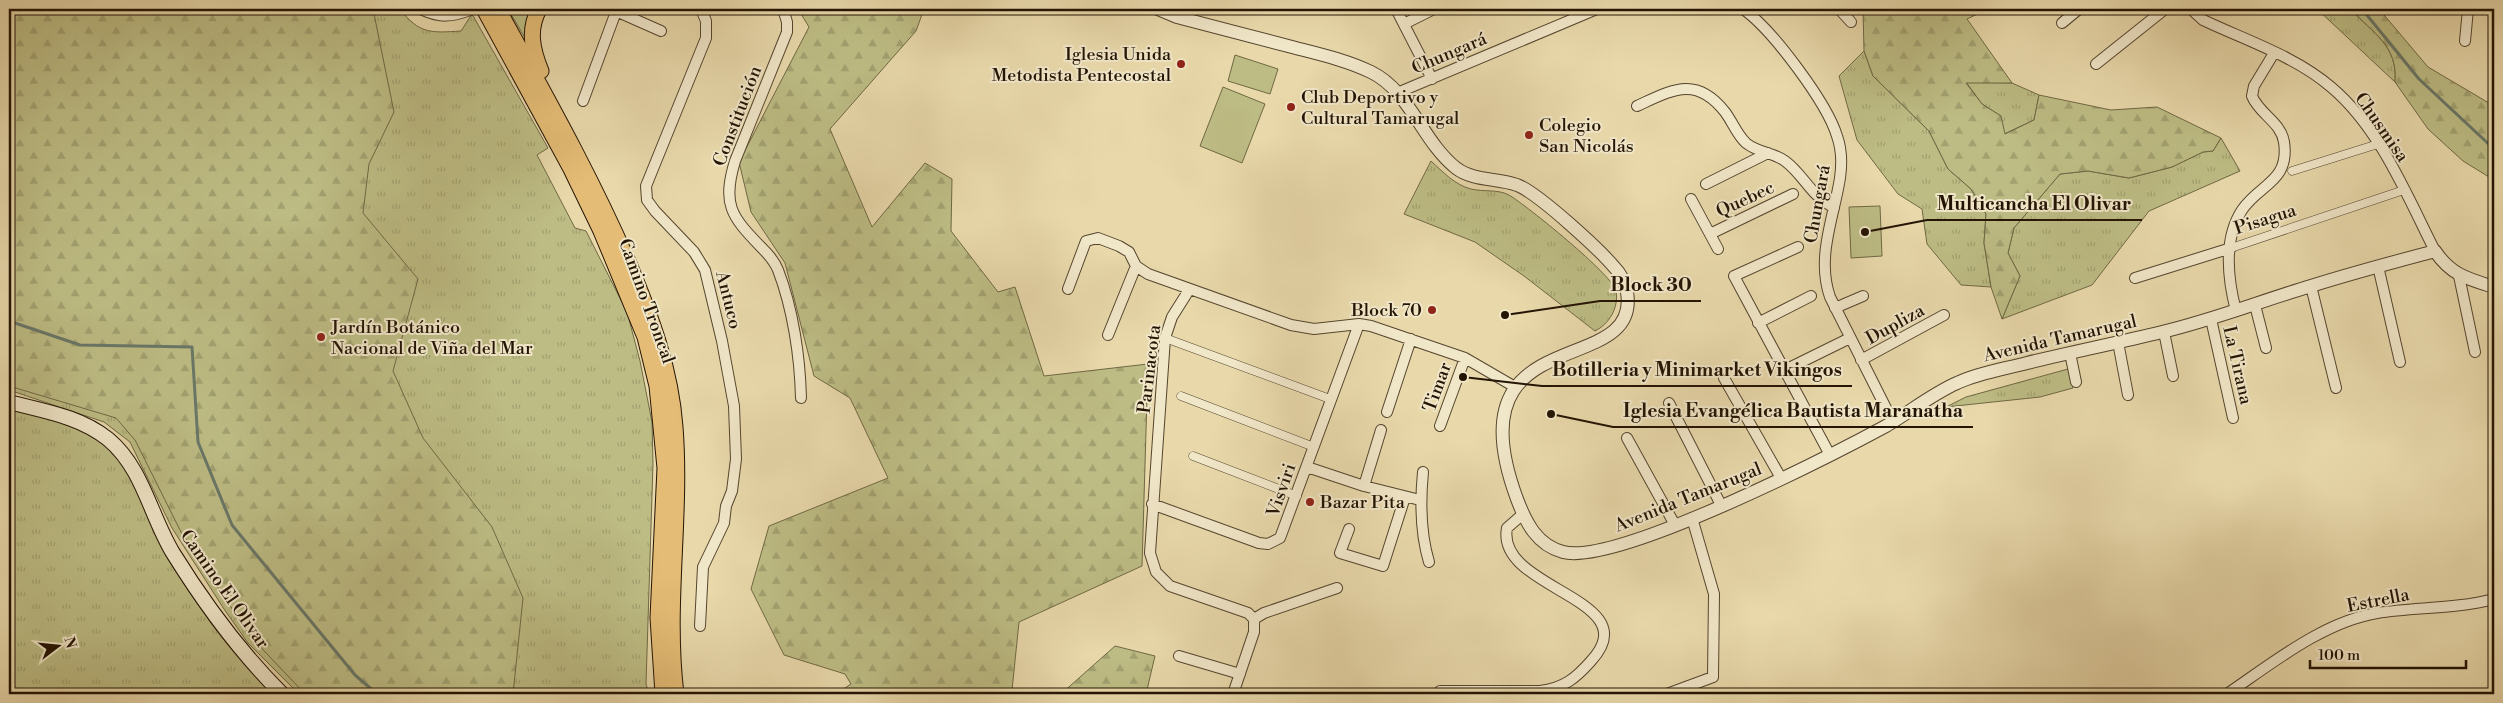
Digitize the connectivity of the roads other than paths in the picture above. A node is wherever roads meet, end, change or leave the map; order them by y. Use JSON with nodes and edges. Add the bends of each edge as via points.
{"nodes":[{"id":1,"x":423,"y":9,"type":"edge"},
{"id":2,"x":470,"y":9,"type":"edge"},
{"id":3,"x":539,"y":9,"type":"edge"},
{"id":4,"x":701,"y":9,"type":"edge"},
{"id":5,"x":783,"y":9,"type":"edge"},
{"id":6,"x":1158,"y":9,"type":"edge"},
{"id":7,"x":1396,"y":9,"type":"edge"},
{"id":8,"x":1434,"y":9,"type":"edge"},
{"id":9,"x":1597,"y":9,"type":"edge"},
{"id":10,"x":1743,"y":9,"type":"edge"},
{"id":11,"x":1839,"y":9,"type":"edge"},
{"id":12,"x":2079,"y":9,"type":"edge"},
{"id":13,"x":2164,"y":9,"type":"edge"},
{"id":14,"x":2191,"y":9,"type":"edge"},
{"id":15,"x":2468,"y":9,"type":"edge"},
{"id":16,"x":490,"y":10,"type":"edge"},
{"id":17,"x":617,"y":10,"type":"edge"},
{"id":18,"x":1851,"y":22,"type":"dead end"},
{"id":19,"x":2062,"y":23,"type":"dead end"},
{"id":20,"x":1404,"y":24,"type":"junction"},
{"id":21,"x":662,"y":31,"type":"dead end"},
{"id":22,"x":2465,"y":41,"type":"dead end"},
{"id":23,"x":2274,"y":53,"type":"junction"},
{"id":24,"x":2096,"y":64,"type":"dead end"},
{"id":25,"x":1432,"y":79,"type":"junction"},
{"id":26,"x":1397,"y":93,"type":"junction"},
{"id":27,"x":584,"y":101,"type":"dead end"},
{"id":28,"x":1637,"y":106,"type":"dead end"},
{"id":29,"x":567,"y":134,"type":"junction"},
{"id":30,"x":2378,"y":144,"type":"junction"},
{"id":31,"x":1768,"y":154,"type":"junction"},
{"id":32,"x":2292,"y":171,"type":"dead end"},
{"id":33,"x":1706,"y":184,"type":"dead end"},
{"id":34,"x":2404,"y":190,"type":"junction"},
{"id":35,"x":1793,"y":194,"type":"dead end"},
{"id":36,"x":1692,"y":199,"type":"dead end"},
{"id":37,"x":1834,"y":208,"type":"junction"},
{"id":38,"x":1710,"y":234,"type":"junction"},
{"id":39,"x":1798,"y":247,"type":"dead end"},
{"id":40,"x":2231,"y":248,"type":"junction"},
{"id":41,"x":1718,"y":250,"type":"dead end"},
{"id":42,"x":2435,"y":251,"type":"junction"},
{"id":43,"x":1136,"y":266,"type":"junction"},
{"id":44,"x":2378,"y":266,"type":"junction"},
{"id":45,"x":2459,"y":276,"type":"junction"},
{"id":46,"x":2135,"y":278,"type":"dead end"},
{"id":47,"x":2311,"y":286,"type":"junction"},
{"id":48,"x":2494,"y":287,"type":"edge"},
{"id":49,"x":1068,"y":289,"type":"dead end"},
{"id":50,"x":1189,"y":290,"type":"junction"},
{"id":51,"x":1811,"y":296,"type":"dead end"},
{"id":52,"x":1863,"y":296,"type":"dead end"},
{"id":53,"x":2255,"y":304,"type":"junction"},
{"id":54,"x":1836,"y":308,"type":"junction"},
{"id":55,"x":2236,"y":311,"type":"junction"},
{"id":56,"x":1944,"y":315,"type":"dead end"},
{"id":57,"x":2210,"y":319,"type":"junction"},
{"id":58,"x":1758,"y":323,"type":"junction"},
{"id":59,"x":1359,"y":324,"type":"junction"},
{"id":60,"x":2164,"y":332,"type":"junction"},
{"id":61,"x":1108,"y":336,"type":"dead end"},
{"id":62,"x":1165,"y":338,"type":"junction"},
{"id":63,"x":1850,"y":338,"type":"junction"},
{"id":64,"x":1411,"y":339,"type":"junction"},
{"id":65,"x":2118,"y":342,"type":"junction"},
{"id":66,"x":2266,"y":348,"type":"dead end"},
{"id":67,"x":2475,"y":352,"type":"dead end"},
{"id":68,"x":2070,"y":353,"type":"junction"},
{"id":69,"x":1465,"y":358,"type":"junction"},
{"id":70,"x":1861,"y":360,"type":"junction"},
{"id":71,"x":2400,"y":362,"type":"dead end"},
{"id":72,"x":1784,"y":371,"type":"junction"},
{"id":73,"x":2173,"y":376,"type":"dead end"},
{"id":74,"x":1724,"y":378,"type":"dead end"},
{"id":75,"x":2076,"y":382,"type":"dead end"},
{"id":76,"x":1515,"y":387,"type":"junction"},
{"id":77,"x":2336,"y":388,"type":"dead end"},
{"id":78,"x":2128,"y":395,"type":"dead end"},
{"id":79,"x":1181,"y":396,"type":"dead end"},
{"id":80,"x":801,"y":398,"type":"dead end"},
{"id":81,"x":1330,"y":399,"type":"junction"},
{"id":82,"x":9,"y":402,"type":"edge"},
{"id":83,"x":1669,"y":403,"type":"dead end"},
{"id":84,"x":1387,"y":412,"type":"dead end"},
{"id":85,"x":2233,"y":418,"type":"dead end"},
{"id":86,"x":1893,"y":422,"type":"junction"},
{"id":87,"x":1440,"y":426,"type":"dead end"},
{"id":88,"x":1382,"y":430,"type":"dead end"},
{"id":89,"x":1627,"y":438,"type":"dead end"},
{"id":90,"x":1314,"y":447,"type":"junction"},
{"id":91,"x":1830,"y":455,"type":"junction"},
{"id":92,"x":1193,"y":456,"type":"dead end"},
{"id":93,"x":1307,"y":467,"type":"junction"},
{"id":94,"x":1423,"y":472,"type":"dead end"},
{"id":95,"x":1781,"y":478,"type":"junction"},
{"id":96,"x":1364,"y":486,"type":"junction"},
{"id":97,"x":1297,"y":496,"type":"junction"},
{"id":98,"x":1405,"y":497,"type":"junction"},
{"id":99,"x":1420,"y":500,"type":"junction"},
{"id":100,"x":1152,"y":504,"type":"junction"},
{"id":101,"x":1721,"y":505,"type":"junction"},
{"id":102,"x":1523,"y":514,"type":"junction"},
{"id":103,"x":1692,"y":518,"type":"junction"},
{"id":104,"x":1676,"y":525,"type":"junction"},
{"id":105,"x":1349,"y":529,"type":"dead end"},
{"id":106,"x":1430,"y":562,"type":"dead end"},
{"id":107,"x":1337,"y":588,"type":"dead end"},
{"id":108,"x":2494,"y":599,"type":"edge"},
{"id":109,"x":1254,"y":619,"type":"junction"},
{"id":110,"x":700,"y":626,"type":"dead end"},
{"id":111,"x":1179,"y":656,"type":"dead end"},
{"id":112,"x":1240,"y":674,"type":"junction"},
{"id":113,"x":1440,"y":691,"type":"dead end"},
{"id":114,"x":282,"y":694,"type":"edge"},
{"id":115,"x":662,"y":694,"type":"edge"},
{"id":116,"x":676,"y":694,"type":"edge"},
{"id":117,"x":1233,"y":694,"type":"edge"},
{"id":118,"x":1667,"y":694,"type":"edge"},
{"id":119,"x":2226,"y":694,"type":"edge"}],
"edges":[{"from":1,"to":2,"type":"street","via":[[453,16]]},
{"from":3,"to":29,"type":"main road","via":[[533,26],[532,46]]},
{"from":4,"to":110,"type":"street","name":"Antuco","via":[[706,21],[706,38],[646,186],[647,200],[655,212],[694,252],[704,270],[734,406],[736,459],[732,491],[724,523],[704,567]]},
{"from":5,"to":80,"type":"street","name":"Constitución","via":[[786,32],[735,161],[730,191],[737,222],[771,257],[778,269],[796,344]]},
{"from":6,"to":26,"type":"street","name":"Avenida Tamarugal","via":[[1177,17],[1357,65],[1377,74]]},
{"from":7,"to":20,"type":"street"},
{"from":8,"to":20,"type":"street"},
{"from":9,"to":25,"type":"street","name":"Chungará"},
{"from":10,"to":37,"type":"street","name":"Chungará","via":[[1771,34],[1832,124],[1842,161]]},
{"from":11,"to":18,"type":"street"},
{"from":12,"to":19,"type":"street"},
{"from":13,"to":24,"type":"street"},
{"from":14,"to":23,"type":"street","name":"Chusmisa","via":[[2202,20]]},
{"from":15,"to":22,"type":"street"},
{"from":16,"to":29,"type":"main road","name":"Camino Troncal"},
{"from":16,"to":115,"type":"main road","name":"Camino Troncal","via":[[601,231],[632,303],[657,386],[665,468],[658,618]]},
{"from":17,"to":21,"type":"street"},
{"from":17,"to":27,"type":"street"},
{"from":20,"to":25,"type":"street"},
{"from":23,"to":30,"type":"street","name":"Chusmisa","via":[[2330,86],[2350,104]]},
{"from":23,"to":40,"type":"street","via":[[2254,86],[2252,96],[2262,113],[2280,130],[2283,163],[2276,178],[2242,209]]},
{"from":25,"to":26,"type":"street","name":"Chungará"},
{"from":26,"to":76,"type":"street","name":"Avenida Tamarugal","via":[[1456,168],[1469,176],[1520,186],[1572,227],[1622,277],[1627,290],[1627,308],[1613,333],[1601,342],[1541,364]]},
{"from":28,"to":31,"type":"street","via":[[1677,88],[1698,90],[1724,111],[1745,142]]},
{"from":29,"to":116,"type":"main road","name":"Camino Troncal","via":[[634,277],[658,337],[670,389],[677,480],[671,625]]},
{"from":30,"to":32,"type":"street"},
{"from":30,"to":34,"type":"street","name":"Chusmisa"},
{"from":31,"to":33,"type":"street"},
{"from":31,"to":37,"type":"street","via":[[1787,162],[1814,194]]},
{"from":34,"to":40,"type":"street","name":"Pisagua"},
{"from":34,"to":42,"type":"street","name":"Chusmisa"},
{"from":35,"to":38,"type":"street","name":"Quebec"},
{"from":36,"to":38,"type":"street"},
{"from":37,"to":54,"type":"street","name":"Chungará","via":[[1824,265],[1826,286]]},
{"from":38,"to":41,"type":"street"},
{"from":39,"to":58,"type":"street","via":[[1734,276]]},
{"from":40,"to":46,"type":"street","name":"Pisagua"},
{"from":40,"to":55,"type":"street","via":[[2228,279]]},
{"from":42,"to":44,"type":"street","name":"Avenida Tamarugal"},
{"from":42,"to":45,"type":"street"},
{"from":43,"to":49,"type":"street","via":[[1129,252],[1098,238],[1090,239],[1083,246]]},
{"from":43,"to":50,"type":"street"},
{"from":43,"to":61,"type":"street"},
{"from":44,"to":47,"type":"street","name":"Avenida Tamarugal"},
{"from":44,"to":71,"type":"street"},
{"from":45,"to":48,"type":"street"},
{"from":45,"to":67,"type":"street"},
{"from":47,"to":53,"type":"street","name":"Avenida Tamarugal"},
{"from":47,"to":77,"type":"street"},
{"from":50,"to":59,"type":"street","via":[[1302,328]]},
{"from":50,"to":62,"type":"street","name":"Parinacota","via":[[1172,317]]},
{"from":51,"to":58,"type":"street"},
{"from":52,"to":54,"type":"street"},
{"from":53,"to":55,"type":"street","name":"Avenida Tamarugal"},
{"from":53,"to":66,"type":"street"},
{"from":54,"to":63,"type":"street","name":"Chungará"},
{"from":55,"to":57,"type":"street","name":"Avenida Tamarugal"},
{"from":56,"to":70,"type":"street","name":"Dupliza"},
{"from":57,"to":60,"type":"street","name":"Avenida Tamarugal"},
{"from":57,"to":85,"type":"street","name":"La Tirana"},
{"from":58,"to":72,"type":"street"},
{"from":59,"to":64,"type":"street"},
{"from":59,"to":81,"type":"street","name":"Visviri"},
{"from":60,"to":65,"type":"street","name":"Avenida Tamarugal"},
{"from":60,"to":73,"type":"street"},
{"from":62,"to":81,"type":"street"},
{"from":62,"to":100,"type":"street","name":"Parinacota"},
{"from":63,"to":70,"type":"street","name":"Chungará"},
{"from":63,"to":72,"type":"street"},
{"from":64,"to":69,"type":"street"},
{"from":64,"to":84,"type":"street"},
{"from":65,"to":68,"type":"street","name":"Avenida Tamarugal"},
{"from":65,"to":78,"type":"street"},
{"from":68,"to":75,"type":"street"},
{"from":68,"to":86,"type":"street","name":"Avenida Tamarugal","via":[[1952,384]]},
{"from":69,"to":76,"type":"street"},
{"from":69,"to":87,"type":"street","name":"Timar"},
{"from":70,"to":86,"type":"street","name":"Chungará"},
{"from":72,"to":91,"type":"street"},
{"from":74,"to":95,"type":"street"},
{"from":76,"to":102,"type":"street","name":"Avenida Tamarugal","via":[[1503,416],[1503,453]]},
{"from":79,"to":90,"type":"street"},
{"from":81,"to":90,"type":"street","name":"Visviri"},
{"from":82,"to":114,"type":"main road","name":"Camino El Olivar","via":[[87,424],[125,455],[172,551],[239,646]]},
{"from":83,"to":101,"type":"street"},
{"from":86,"to":91,"type":"street","name":"Avenida Tamarugal"},
{"from":88,"to":96,"type":"street"},
{"from":89,"to":104,"type":"street"},
{"from":90,"to":93,"type":"street","name":"Visviri"},
{"from":91,"to":95,"type":"street","name":"Avenida Tamarugal"},
{"from":92,"to":97,"type":"street"},
{"from":93,"to":96,"type":"street"},
{"from":93,"to":97,"type":"street","name":"Visviri"},
{"from":94,"to":99,"type":"street"},
{"from":95,"to":101,"type":"street","name":"Avenida Tamarugal"},
{"from":96,"to":98,"type":"street"},
{"from":97,"to":100,"type":"street","name":"Visviri","via":[[1284,533],[1268,544]]},
{"from":98,"to":99,"type":"street"},
{"from":98,"to":105,"type":"street","via":[[1383,566],[1340,553]]},
{"from":99,"to":106,"type":"street","via":[[1423,541]]},
{"from":100,"to":109,"type":"street","name":"Parinacota","via":[[1150,553],[1160,578],[1170,586],[1248,613]]},
{"from":101,"to":103,"type":"street","name":"Avenida Tamarugal"},
{"from":102,"to":104,"type":"street","name":"Avenida Tamarugal","via":[[1531,530],[1544,542],[1574,554],[1611,548]]},
{"from":102,"to":113,"type":"street","via":[[1508,528],[1510,550],[1542,580],[1596,613],[1604,627],[1601,648],[1582,671],[1557,689]]},
{"from":103,"to":104,"type":"street","name":"Avenida Tamarugal"},
{"from":103,"to":118,"type":"street","via":[[1714,594],[1713,677]]},
{"from":107,"to":109,"type":"street"},
{"from":108,"to":119,"type":"street","name":"Estrella","via":[[2376,614],[2348,621],[2318,636]]},
{"from":109,"to":112,"type":"street","via":[[1254,632]]},
{"from":111,"to":112,"type":"street"},
{"from":112,"to":117,"type":"street"}]}
